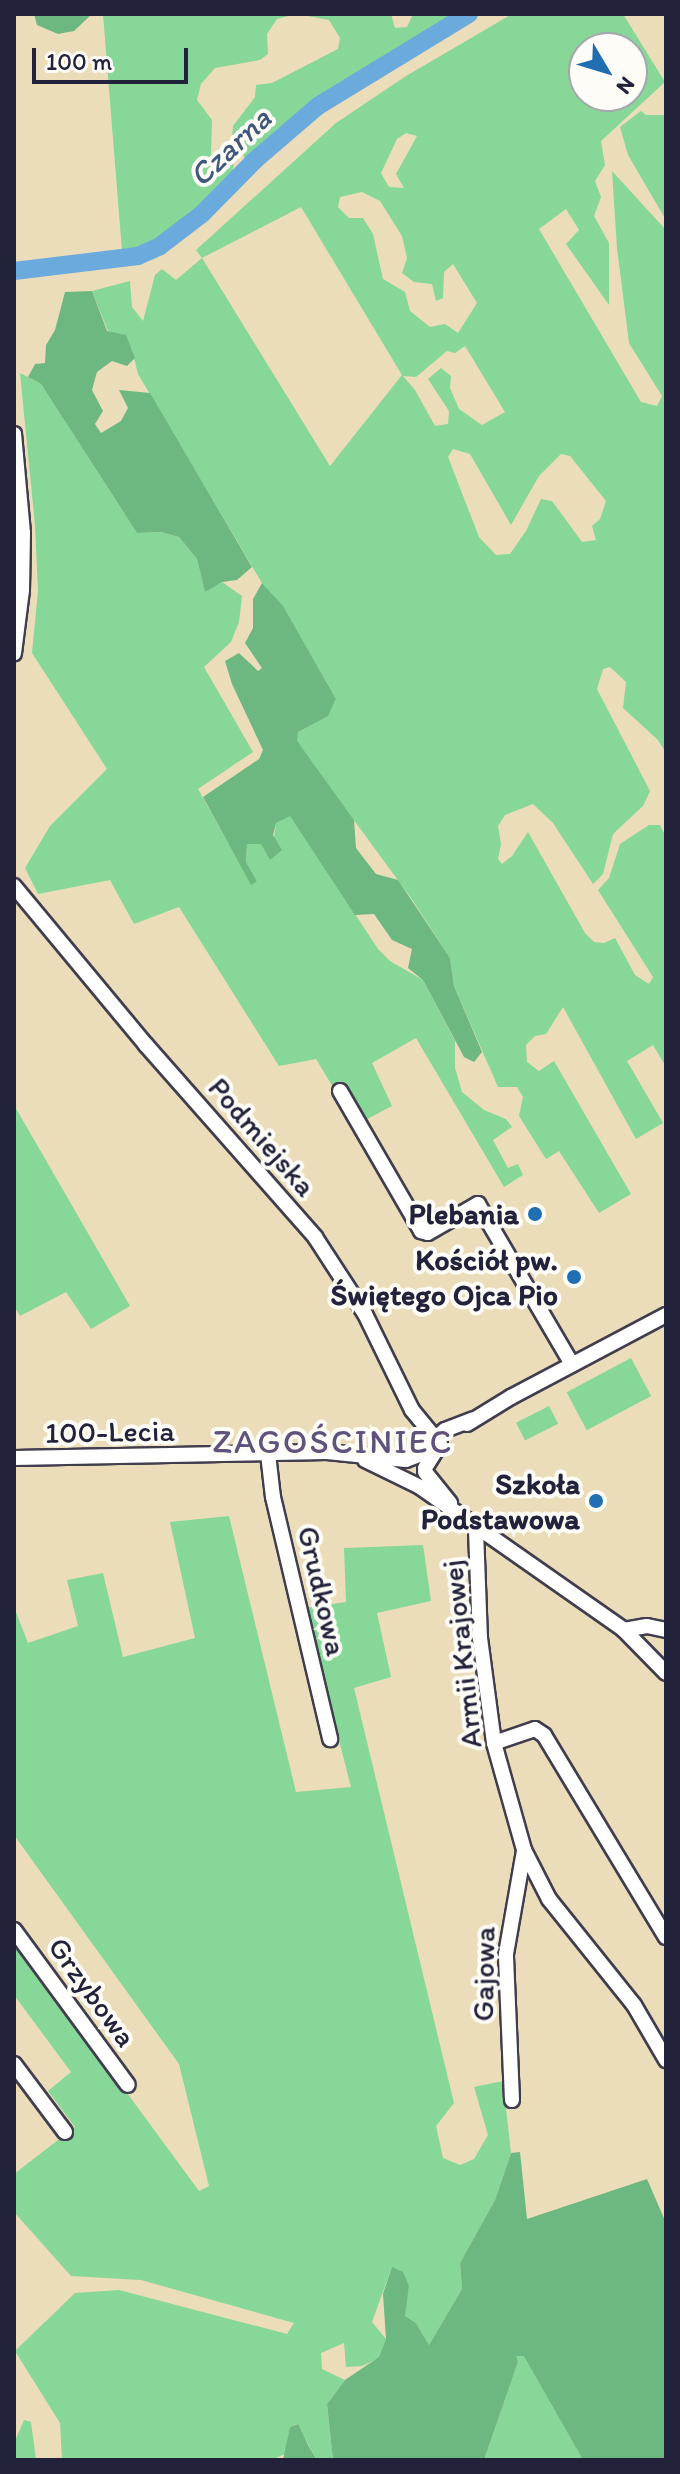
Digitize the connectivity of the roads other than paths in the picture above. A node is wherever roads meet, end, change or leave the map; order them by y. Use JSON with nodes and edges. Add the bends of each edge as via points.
{"nodes":[{"id":1,"x":14,"y":434,"type":"edge"},
{"id":2,"x":14,"y":653,"type":"edge"},
{"id":3,"x":14,"y":886,"type":"edge"},
{"id":4,"x":340,"y":1091,"type":"dead end"},
{"id":5,"x":666,"y":1315,"type":"edge"},
{"id":6,"x":572,"y":1364,"type":"junction"},
{"id":7,"x":437,"y":1441,"type":"junction"},
{"id":8,"x":268,"y":1454,"type":"junction"},
{"id":9,"x":350,"y":1454,"type":"junction"},
{"id":10,"x":14,"y":1458,"type":"edge"},
{"id":11,"x":417,"y":1464,"type":"junction"},
{"id":12,"x":407,"y":1479,"type":"junction"},
{"id":13,"x":463,"y":1519,"type":"junction"},
{"id":14,"x":476,"y":1530,"type":"junction"},
{"id":15,"x":624,"y":1630,"type":"junction"},
{"id":16,"x":666,"y":1630,"type":"edge"},
{"id":17,"x":666,"y":1673,"type":"edge"},
{"id":18,"x":330,"y":1739,"type":"dead end"},
{"id":19,"x":494,"y":1743,"type":"junction"},
{"id":20,"x":524,"y":1850,"type":"junction"},
{"id":21,"x":14,"y":1930,"type":"edge"},
{"id":22,"x":666,"y":1937,"type":"edge"},
{"id":23,"x":666,"y":2060,"type":"edge"},
{"id":24,"x":14,"y":2064,"type":"edge"},
{"id":25,"x":128,"y":2085,"type":"dead end"},
{"id":26,"x":512,"y":2100,"type":"dead end"},
{"id":27,"x":65,"y":2132,"type":"dead end"}],
"edges":[{"from":1,"to":2,"type":"street","via":[[23,533]]},
{"from":3,"to":7,"type":"street","name":"Podmiejska","via":[[329,1255],[412,1410]]},
{"from":4,"to":6,"type":"street","via":[[421,1231],[428,1233],[478,1204]]},
{"from":5,"to":6,"type":"street"},
{"from":6,"to":7,"type":"street"},
{"from":7,"to":11,"type":"street"},
{"from":8,"to":9,"type":"street","name":"100-Lecia"},
{"from":8,"to":10,"type":"street","name":"100-Lecia"},
{"from":8,"to":18,"type":"street","name":"Grudkowa","via":[[273,1497]]},
{"from":9,"to":11,"type":"street","name":"100-Lecia"},
{"from":9,"to":12,"type":"street","name":"100-Lecia"},
{"from":11,"to":12,"type":"street","via":[[402,1466]]},
{"from":11,"to":12,"type":"street","via":[[421,1479]]},
{"from":11,"to":13,"type":"street"},
{"from":12,"to":13,"type":"street","name":"100-Lecia"},
{"from":13,"to":14,"type":"street"},
{"from":14,"to":15,"type":"street"},
{"from":14,"to":19,"type":"street","name":"Armii Krajowej","via":[[480,1638]]},
{"from":15,"to":16,"type":"street"},
{"from":15,"to":17,"type":"street"},
{"from":19,"to":20,"type":"street","name":"Armii Krajowej"},
{"from":19,"to":22,"type":"street","via":[[535,1729],[544,1735]]},
{"from":20,"to":23,"type":"street","name":"Armii Krajowej","via":[[549,1899],[634,2005]]},
{"from":20,"to":26,"type":"street","name":"Gajowa","via":[[506,1954]]},
{"from":21,"to":25,"type":"street","name":"Grzybowa"},
{"from":24,"to":27,"type":"street"}]}
